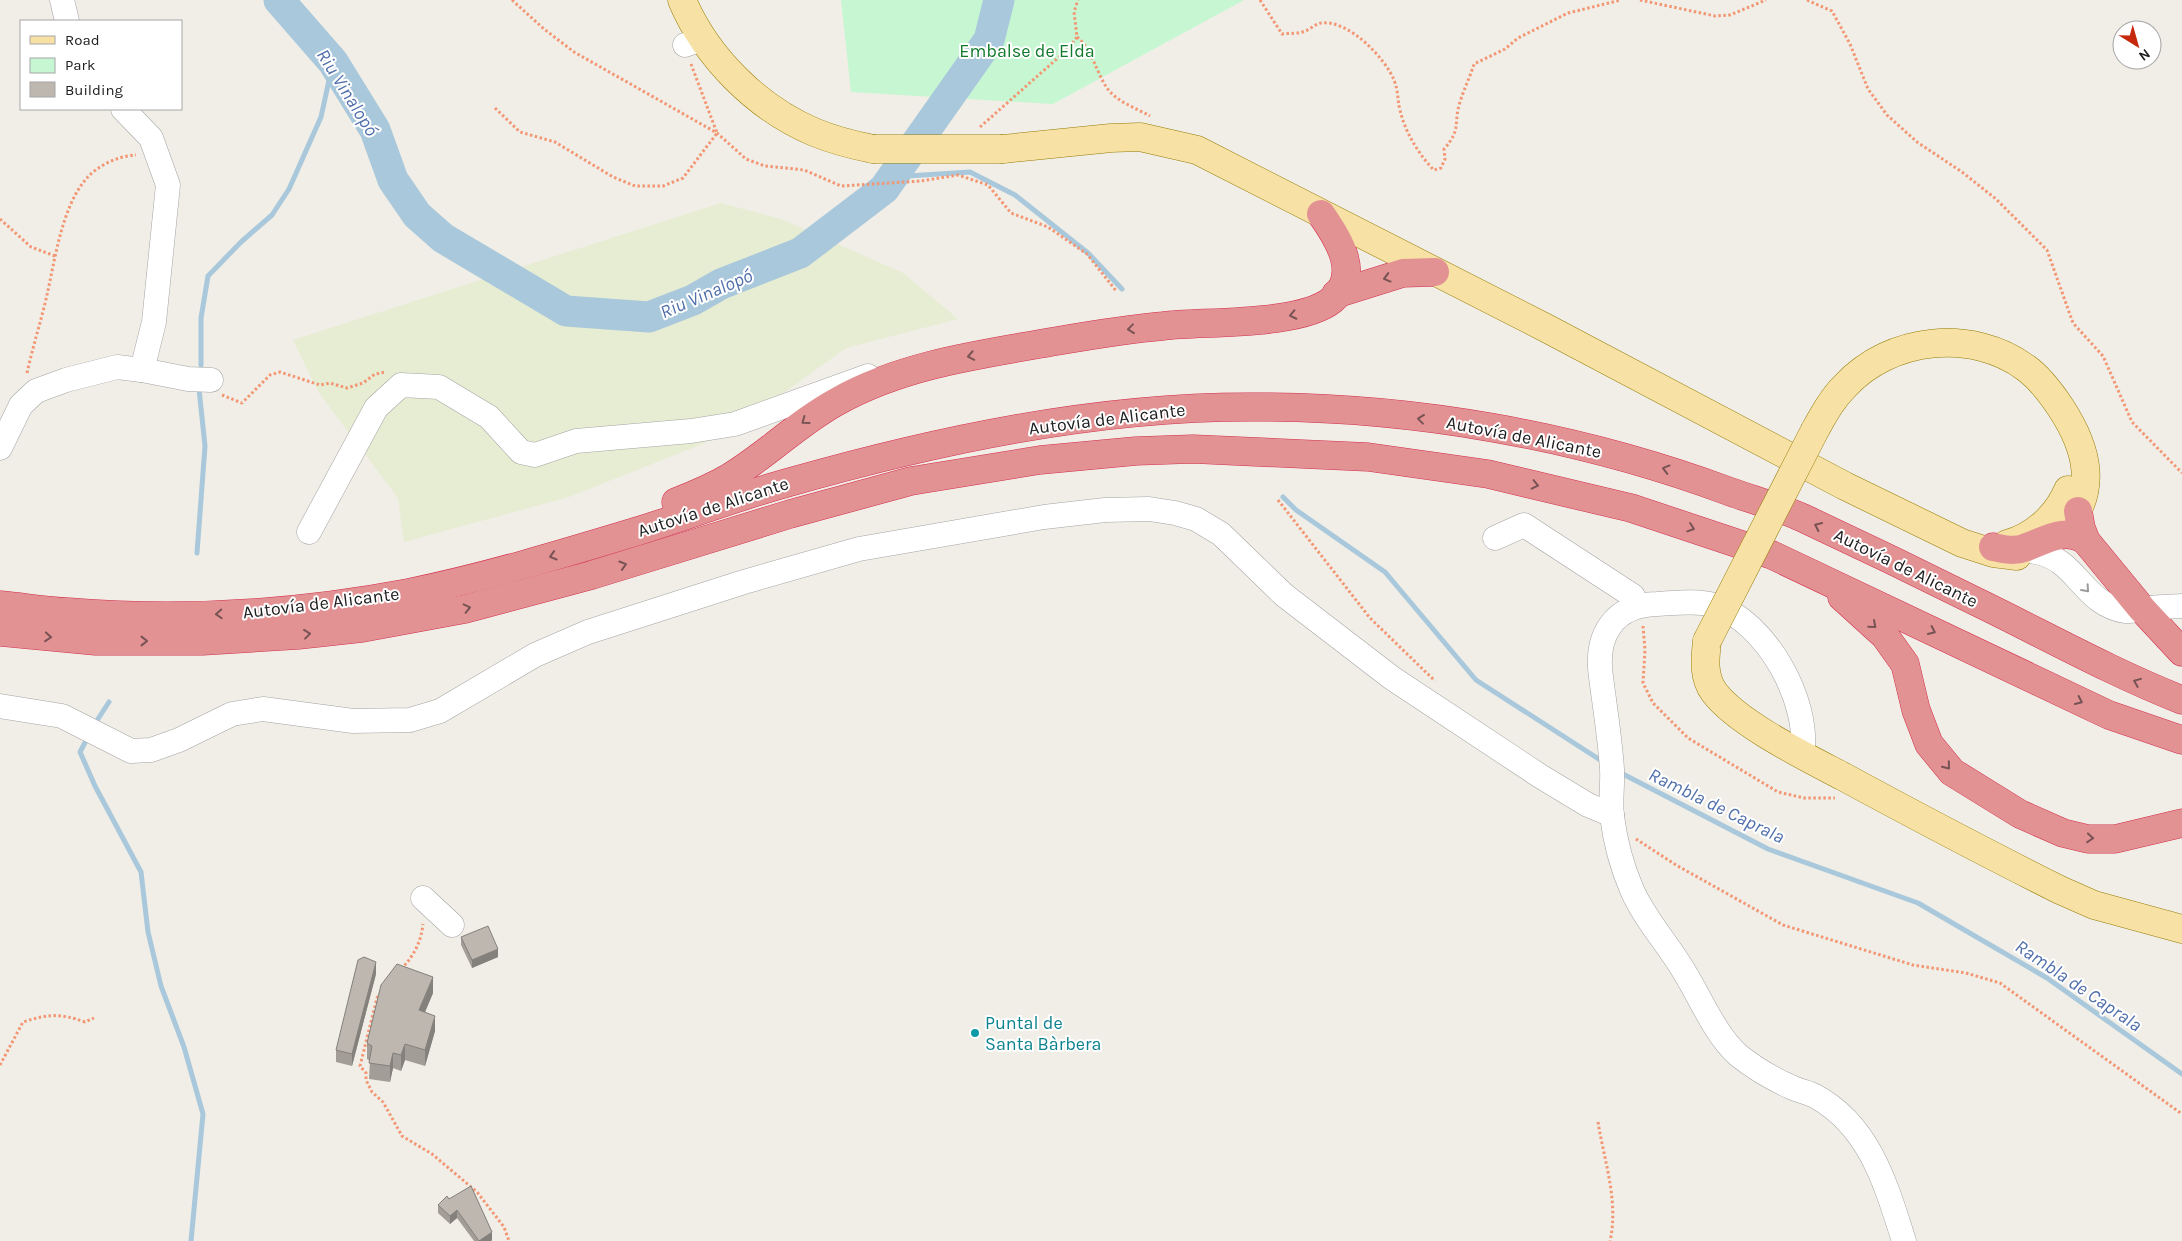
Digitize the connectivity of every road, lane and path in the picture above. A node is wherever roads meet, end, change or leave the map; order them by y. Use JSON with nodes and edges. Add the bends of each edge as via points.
{"nodes":[{"id":1,"x":62,"y":0,"type":"edge"},
{"id":2,"x":512,"y":0,"type":"edge"},
{"id":3,"x":682,"y":0,"type":"edge"},
{"id":4,"x":1078,"y":0,"type":"edge"},
{"id":5,"x":1260,"y":0,"type":"edge"},
{"id":6,"x":1621,"y":0,"type":"edge"},
{"id":7,"x":1640,"y":0,"type":"edge"},
{"id":8,"x":1766,"y":0,"type":"edge"},
{"id":9,"x":1808,"y":0,"type":"edge"},
{"id":10,"x":67,"y":20,"type":"edge"},
{"id":11,"x":1077,"y":38,"type":"junction"},
{"id":12,"x":693,"y":42,"type":"junction"},
{"id":13,"x":494,"y":108,"type":"dead end"},
{"id":14,"x":124,"y":110,"type":"edge"},
{"id":15,"x":1157,"y":119,"type":"dead end"},
{"id":16,"x":976,"y":131,"type":"dead end"},
{"id":17,"x":717,"y":133,"type":"junction"},
{"id":18,"x":157,"y":153,"type":"junction"},
{"id":19,"x":962,"y":166,"type":"dead end"},
{"id":20,"x":958,"y":175,"type":"junction"},
{"id":21,"x":1322,"y":214,"type":"junction"},
{"id":22,"x":0,"y":219,"type":"edge"},
{"id":23,"x":55,"y":256,"type":"junction"},
{"id":24,"x":1435,"y":272,"type":"junction"},
{"id":25,"x":1117,"y":292,"type":"dead end"},
{"id":26,"x":1336,"y":294,"type":"junction"},
{"id":27,"x":142,"y":370,"type":"junction"},
{"id":28,"x":900,"y":374,"type":"junction"},
{"id":29,"x":211,"y":380,"type":"joint"},
{"id":30,"x":401,"y":385,"type":"junction"},
{"id":31,"x":21,"y":405,"type":"junction"},
{"id":32,"x":752,"y":418,"type":"junction"},
{"id":33,"x":2076,"y":437,"type":"junction"},
{"id":34,"x":775,"y":443,"type":"junction"},
{"id":35,"x":0,"y":448,"type":"edge"},
{"id":36,"x":2074,"y":472,"type":"junction"},
{"id":37,"x":2182,"y":473,"type":"edge"},
{"id":38,"x":1278,"y":500,"type":"dead end"},
{"id":39,"x":2078,"y":511,"type":"junction"},
{"id":40,"x":309,"y":532,"type":"dead end"},
{"id":41,"x":1495,"y":538,"type":"dead end"},
{"id":42,"x":2086,"y":541,"type":"junction"},
{"id":43,"x":600,"y":542,"type":"junction"},
{"id":44,"x":1983,"y":547,"type":"junction"},
{"id":45,"x":2060,"y":548,"type":"junction"},
{"id":46,"x":1825,"y":580,"type":"junction"},
{"id":47,"x":1637,"y":604,"type":"junction"},
{"id":48,"x":0,"y":605,"type":"edge"},
{"id":49,"x":2182,"y":606,"type":"edge"},
{"id":50,"x":2142,"y":609,"type":"junction"},
{"id":51,"x":0,"y":632,"type":"edge"},
{"id":52,"x":2182,"y":652,"type":"edge"},
{"id":53,"x":1440,"y":686,"type":"dead end"},
{"id":54,"x":2182,"y":700,"type":"edge"},
{"id":55,"x":0,"y":706,"type":"edge"},
{"id":56,"x":2182,"y":740,"type":"edge"},
{"id":57,"x":1802,"y":755,"type":"junction"},
{"id":58,"x":1837,"y":797,"type":"dead end"},
{"id":59,"x":1613,"y":820,"type":"junction"},
{"id":60,"x":2182,"y":823,"type":"edge"},
{"id":61,"x":423,"y":909,"type":"joint"},
{"id":62,"x":452,"y":925,"type":"dead end"},
{"id":63,"x":2182,"y":929,"type":"edge"},
{"id":64,"x":399,"y":971,"type":"edge"},
{"id":65,"x":382,"y":990,"type":"edge"},
{"id":66,"x":94,"y":1018,"type":"dead end"},
{"id":67,"x":0,"y":1065,"type":"edge"},
{"id":68,"x":2182,"y":1114,"type":"edge"},
{"id":69,"x":1598,"y":1122,"type":"dead end"},
{"id":70,"x":509,"y":1241,"type":"edge"},
{"id":71,"x":1610,"y":1241,"type":"edge"},
{"id":72,"x":1904,"y":1241,"type":"edge"}],
"edges":[{"from":1,"to":10,"type":"street"},
{"from":2,"to":17,"type":"path","via":[[574,52]]},
{"from":3,"to":12,"type":"main road"},
{"from":4,"to":11,"type":"path","via":[[1074,12]]},
{"from":5,"to":6,"type":"path","via":[[1282,34],[1304,32],[1322,23],[1338,25],[1357,35],[1394,78],[1400,95],[1399,110],[1419,152],[1434,170],[1441,168],[1445,159],[1444,149],[1457,128],[1459,103],[1474,64],[1568,13]]},
{"from":7,"to":8,"type":"path","via":[[1716,16],[1730,15]]},
{"from":9,"to":37,"type":"path","via":[[1832,11],[1850,44],[1868,89],[1887,116],[1917,142],[1996,199],[2047,250],[2073,323],[2103,356],[2132,422]]},
{"from":11,"to":15,"type":"path","via":[[1086,44],[1108,90],[1123,102]]},
{"from":11,"to":16,"type":"path"},
{"from":12,"to":17,"type":"path"},
{"from":12,"to":21,"type":"main road","bridge":true,"via":[[780,114],[813,132],[841,142],[873,149],[1003,149],[1140,137],[1197,150]]},
{"from":13,"to":17,"type":"path","via":[[520,132],[555,142],[613,177],[635,186],[662,186],[683,178]]},
{"from":14,"to":18,"type":"street","via":[[151,138]]},
{"from":17,"to":20,"type":"path","via":[[746,159],[765,166],[804,170],[840,186],[922,181]]},
{"from":18,"to":23,"type":"path","via":[[127,155],[104,164],[86,179],[73,199]]},
{"from":18,"to":27,"type":"street","via":[[168,185],[154,322]]},
{"from":19,"to":20,"type":"path"},
{"from":20,"to":25,"type":"path","via":[[988,185],[1011,213],[1048,228],[1087,254]]},
{"from":21,"to":24,"type":"main road"},
{"from":21,"to":26,"type":"highway","via":[[1336,234],[1345,256],[1343,283]]},
{"from":22,"to":23,"type":"path","via":[[31,248]]},
{"from":23,"to":31,"type":"path"},
{"from":24,"to":26,"type":"highway","one_way":true,"via":[[1403,273]]},
{"from":24,"to":44,"type":"main road","via":[[1776,451],[1946,536]]},
{"from":26,"to":28,"type":"highway","one_way":true,"via":[[1332,300],[1318,307],[1283,317],[1124,330],[967,357]]},
{"from":27,"to":29,"type":"street","via":[[188,380]]},
{"from":27,"to":31,"type":"street","via":[[118,367],[66,380],[36,391]]},
{"from":28,"to":32,"type":"street","via":[[867,376]]},
{"from":28,"to":34,"type":"highway","one_way":true,"via":[[838,400]]},
{"from":29,"to":30,"type":"path","via":[[220,393],[242,402],[270,375],[280,372],[320,385],[330,382],[346,388],[363,384],[375,374],[391,370],[402,378]]},
{"from":30,"to":32,"type":"street","via":[[439,387],[489,417],[521,452],[535,454],[576,441],[691,432]]},
{"from":30,"to":40,"type":"street","via":[[376,408]]},
{"from":31,"to":35,"type":"street"},
{"from":32,"to":34,"type":"street","via":[[771,423]]},
{"from":33,"to":36,"type":"main road"},
{"from":33,"to":39,"type":"main road","via":[[2085,460],[2086,480]]},
{"from":33,"to":57,"type":"main road","bridge":true,"via":[[2053,396],[2026,368],[1993,351],[1951,342],[1928,343],[1907,348],[1871,365],[1846,384],[1815,430],[1708,641],[1704,663],[1714,692],[1729,708]]},
{"from":34,"to":43,"type":"highway","via":[[730,477],[637,516]]},
{"from":36,"to":44,"type":"main road","via":[[2062,502],[2040,528],[2012,542]]},
{"from":36,"to":45,"type":"street","via":[[2076,487],[2061,521]]},
{"from":38,"to":53,"type":"path","via":[[1370,618]]},
{"from":39,"to":42,"type":"highway"},
{"from":39,"to":45,"type":"main road"},
{"from":41,"to":47,"type":"street","via":[[1524,525],[1633,596]]},
{"from":42,"to":45,"type":"highway","via":[[2074,534]]},
{"from":42,"to":50,"type":"highway"},
{"from":43,"to":48,"type":"highway","name":"Autovía de Alicante","one_way":true,"via":[[506,570],[406,593],[294,609],[133,614]]},
{"from":54,"to":43,"type":"highway","name":"Autovía de Alicante","one_way":true,"via":[[2130,679],[1975,600],[1796,515],[1671,470],[1492,427],[1366,412],[1252,406],[1174,409],[983,435],[787,483]]},
{"from":44,"to":45,"type":"highway","via":[[2014,550]]},
{"from":44,"to":45,"type":"main road","via":[[1993,553],[2010,556]]},
{"from":45,"to":50,"type":"street","one_way":true,"via":[[2091,595],[2126,612]]},
{"from":51,"to":46,"type":"highway","name":"Autovía de Alicante","one_way":true,"via":[[96,641],[202,642],[362,628],[474,607],[592,575],[790,514],[911,482],[1040,460],[1193,449],[1368,457],[1488,474],[1631,508],[1772,555]]},
{"from":46,"to":56,"type":"highway","name":"Autovía de Alicante","one_way":true,"via":[[2109,715]]},
{"from":46,"to":60,"type":"highway","one_way":true,"via":[[1885,636],[1905,664],[1916,710],[1930,744],[1952,772],[2020,814],[2080,837],[2115,839]]},
{"from":47,"to":57,"type":"street","via":[[1713,605],[1737,616],[1757,633],[1785,674],[1793,694],[1805,738]]},
{"from":47,"to":58,"type":"path","via":[[1645,650],[1643,683],[1653,704],[1688,738],[1778,792],[1804,798]]},
{"from":47,"to":59,"type":"street","via":[[1612,624],[1602,644],[1599,665],[1612,770]]},
{"from":49,"to":50,"type":"street"},
{"from":50,"to":52,"type":"highway"},
{"from":55,"to":59,"type":"street","via":[[62,716],[132,751],[151,750],[180,740],[198,728],[232,714],[263,709],[353,721],[410,720],[440,711],[535,655],[588,632],[859,549],[1044,517],[1149,509],[1196,519],[1221,534],[1284,595],[1384,672],[1540,776]]},
{"from":57,"to":63,"type":"main road","via":[[2060,890],[2094,905]]},
{"from":59,"to":68,"type":"path","via":[[1676,864],[1784,925],[1913,965],[1966,973],[2000,983]]},
{"from":59,"to":72,"type":"street","via":[[1633,893],[1683,968],[1725,1041],[1761,1070],[1839,1110],[1852,1124],[1879,1173]]},
{"from":61,"to":62,"type":"street"},
{"from":61,"to":64,"type":"path","via":[[422,936],[410,959]]},
{"from":65,"to":70,"type":"path","via":[[377,998],[360,1066],[366,1073],[372,1092],[383,1102],[402,1136],[432,1154],[477,1192],[504,1227]]},
{"from":66,"to":67,"type":"path","via":[[85,1022],[67,1016],[46,1015],[23,1022]]},
{"from":69,"to":71,"type":"path","via":[[1610,1182]]}]}
